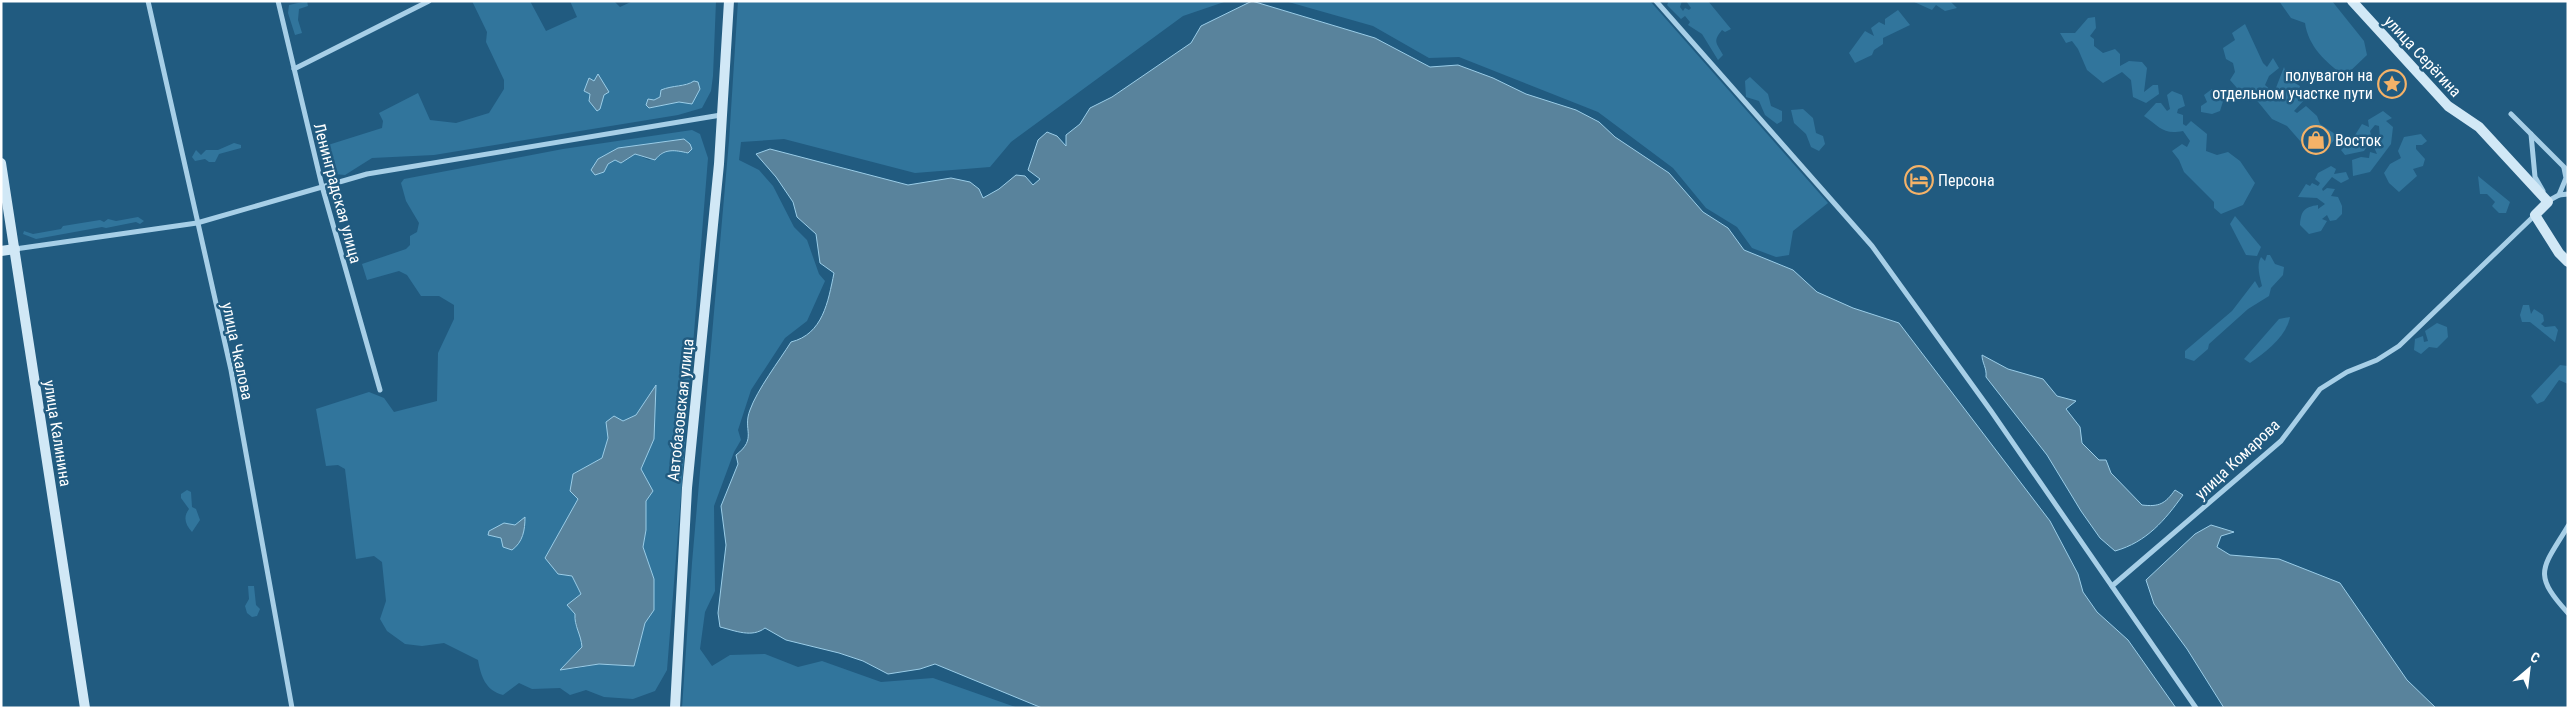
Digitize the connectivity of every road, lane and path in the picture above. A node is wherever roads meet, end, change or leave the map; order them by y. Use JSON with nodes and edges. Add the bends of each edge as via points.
{"nodes":[{"id":1,"x":148,"y":1,"type":"edge"},
{"id":2,"x":278,"y":1,"type":"edge"},
{"id":3,"x":429,"y":1,"type":"edge"},
{"id":4,"x":729,"y":1,"type":"edge"},
{"id":5,"x":1656,"y":1,"type":"edge"},
{"id":6,"x":2352,"y":1,"type":"edge"},
{"id":7,"x":294,"y":69,"type":"junction"},
{"id":8,"x":2511,"y":114,"type":"dead end"},
{"id":9,"x":721,"y":115,"type":"junction"},
{"id":10,"x":2531,"y":134,"type":"junction"},
{"id":11,"x":1,"y":163,"type":"edge"},
{"id":12,"x":2566,"y":169,"type":"edge"},
{"id":13,"x":322,"y":186,"type":"junction"},
{"id":14,"x":2568,"y":194,"type":"edge"},
{"id":15,"x":2559,"y":195,"type":"junction"},
{"id":16,"x":2548,"y":202,"type":"junction"},
{"id":17,"x":2535,"y":215,"type":"junction"},
{"id":18,"x":197,"y":223,"type":"junction"},
{"id":19,"x":15,"y":249,"type":"junction"},
{"id":20,"x":1,"y":251,"type":"edge"},
{"id":21,"x":2568,"y":262,"type":"edge"},
{"id":22,"x":380,"y":390,"type":"dead end"},
{"id":23,"x":2568,"y":526,"type":"edge"},
{"id":24,"x":2112,"y":586,"type":"junction"},
{"id":25,"x":2568,"y":613,"type":"edge"},
{"id":26,"x":85,"y":708,"type":"edge"},
{"id":27,"x":292,"y":708,"type":"edge"},
{"id":28,"x":675,"y":708,"type":"edge"},
{"id":29,"x":2196,"y":708,"type":"edge"}],
"edges":[{"from":1,"to":18,"type":"street","name":"улица Чкалова"},
{"from":2,"to":7,"type":"street","name":"Ленинградская улица"},
{"from":3,"to":7,"type":"street"},
{"from":4,"to":9,"type":"street","name":"Автобазовская улица"},
{"from":5,"to":24,"type":"street","via":[[1872,246],[1992,411]]},
{"from":6,"to":16,"type":"street","name":"улица Серёгина","via":[[2448,106],[2479,127]]},
{"from":7,"to":13,"type":"street","name":"Ленинградская улица"},
{"from":8,"to":10,"type":"street"},
{"from":9,"to":13,"type":"street","via":[[368,174]]},
{"from":9,"to":28,"type":"street","name":"Автобазовская улица","via":[[687,488]]},
{"from":10,"to":12,"type":"street"},
{"from":10,"to":16,"type":"street","via":[[2536,177]]},
{"from":11,"to":19,"type":"street","name":"улица Калинина"},
{"from":12,"to":15,"type":"street"},
{"from":13,"to":18,"type":"street"},
{"from":13,"to":22,"type":"street","name":"Ленинградская улица"},
{"from":14,"to":15,"type":"street"},
{"from":15,"to":16,"type":"street"},
{"from":16,"to":17,"type":"street"},
{"from":17,"to":21,"type":"street"},
{"from":17,"to":24,"type":"street","name":"улица Комарова","via":[[2399,346],[2320,389],[2281,440]]},
{"from":18,"to":19,"type":"street"},
{"from":18,"to":27,"type":"street","name":"улица Чкалова","via":[[231,370]]},
{"from":19,"to":20,"type":"street"},
{"from":19,"to":26,"type":"street","name":"улица Калинина"},
{"from":23,"to":25,"type":"street","via":[[2545,564],[2544,578],[2550,594]]},
{"from":24,"to":29,"type":"street"}]}
